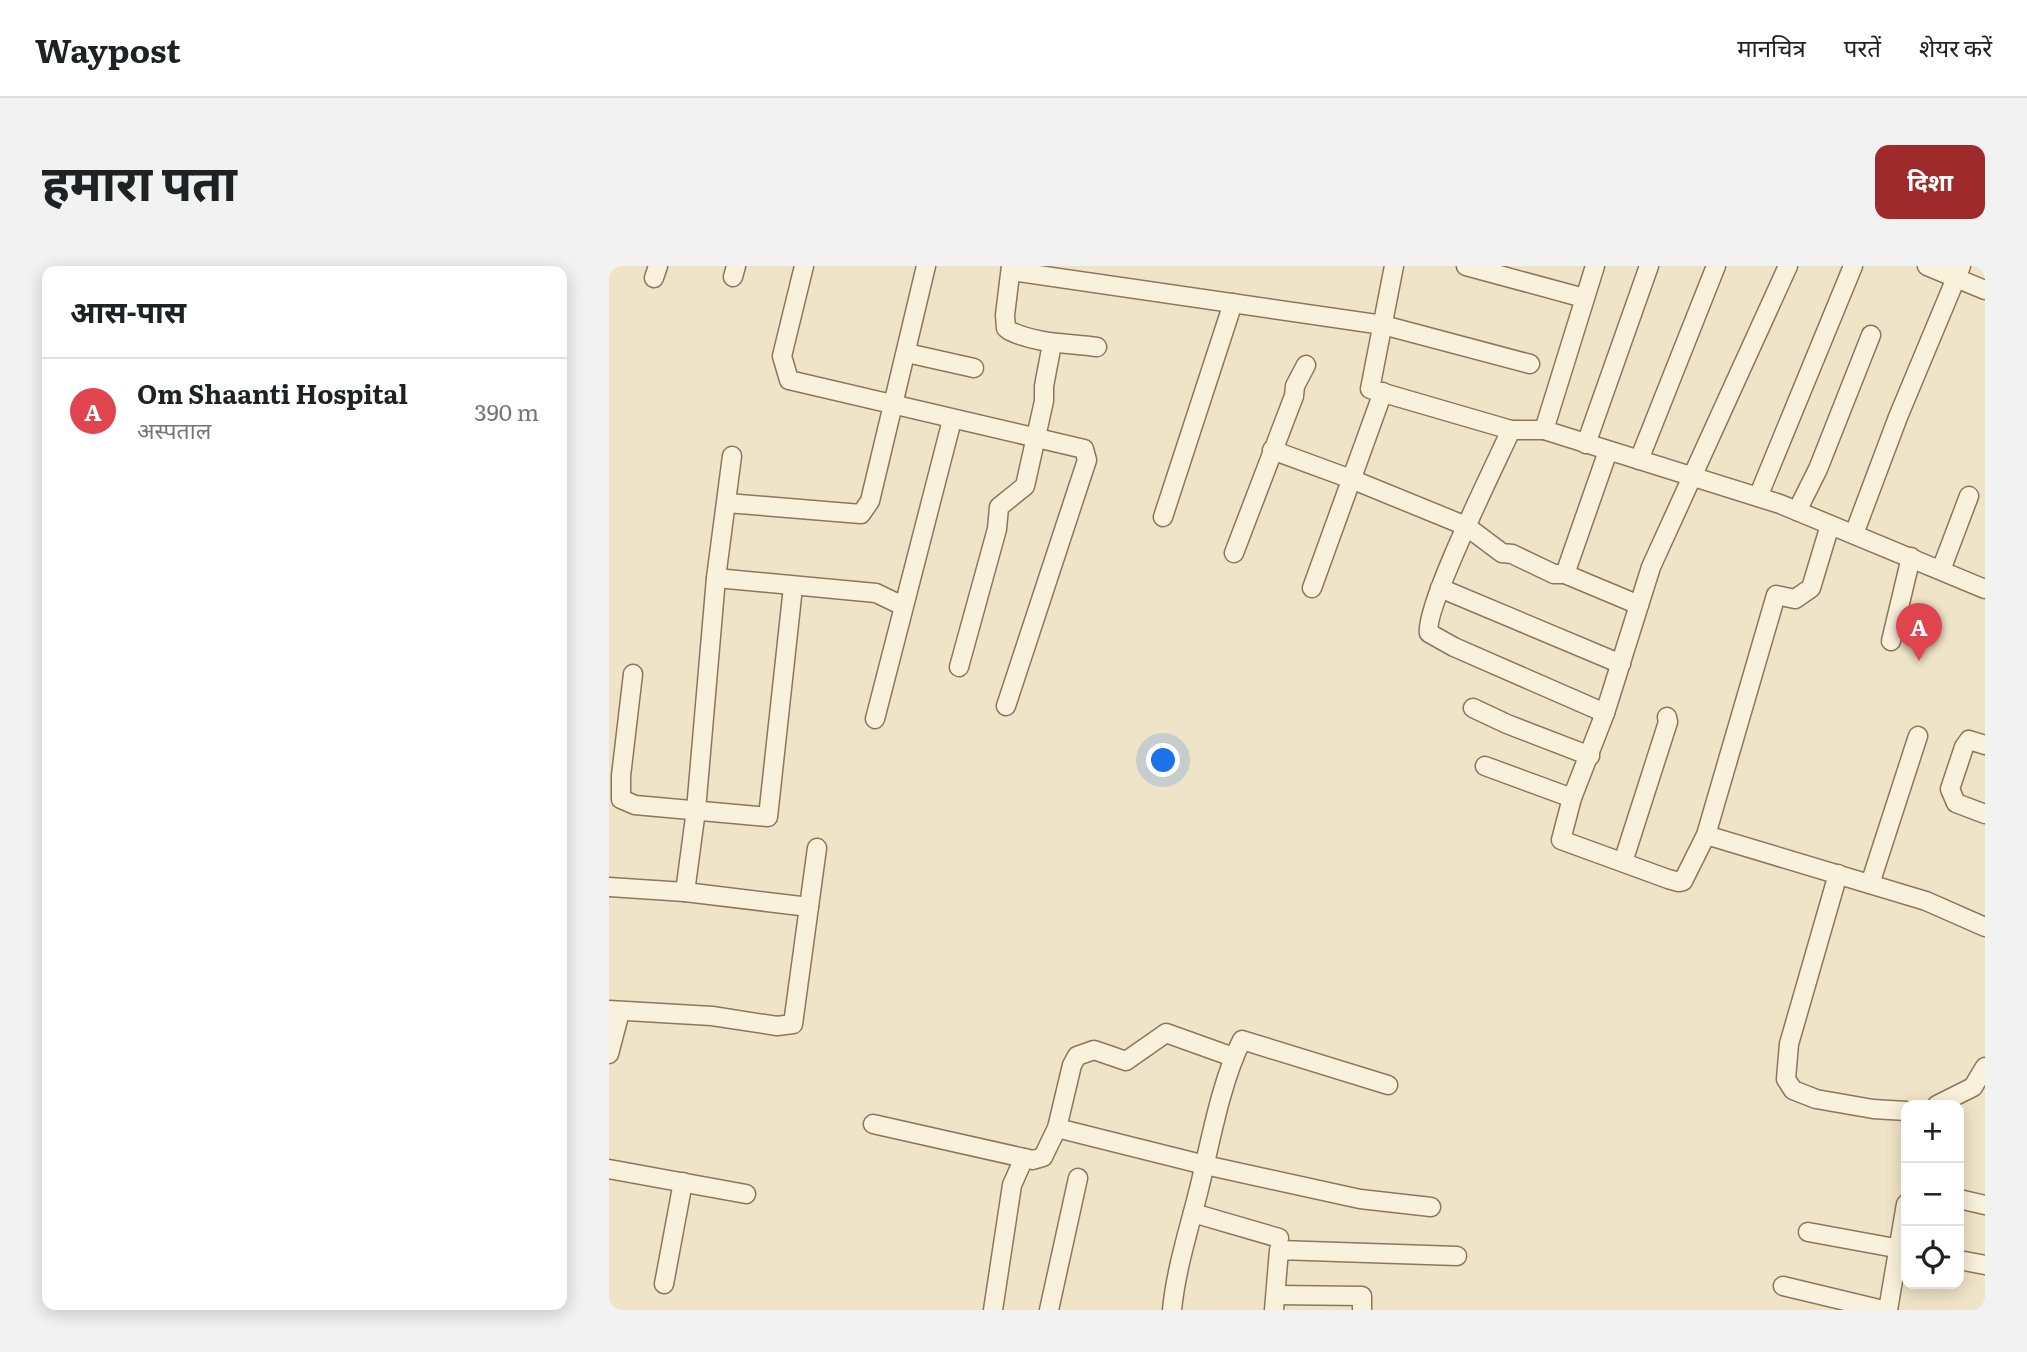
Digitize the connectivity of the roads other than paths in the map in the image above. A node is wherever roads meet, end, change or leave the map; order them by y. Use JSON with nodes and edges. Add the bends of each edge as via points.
{"nodes":[{"id":1,"x":804,"y":266,"type":"edge"},
{"id":2,"x":926,"y":266,"type":"edge"},
{"id":3,"x":1394,"y":266,"type":"edge"},
{"id":4,"x":1466,"y":266,"type":"edge"},
{"id":5,"x":1595,"y":266,"type":"edge"},
{"id":6,"x":1650,"y":266,"type":"edge"},
{"id":7,"x":1716,"y":266,"type":"edge"},
{"id":8,"x":1788,"y":266,"type":"edge"},
{"id":9,"x":1853,"y":266,"type":"edge"},
{"id":10,"x":1927,"y":266,"type":"edge"},
{"id":11,"x":1011,"y":268,"type":"edge"},
{"id":12,"x":1959,"y":272,"type":"edge"},
{"id":13,"x":1985,"y":290,"type":"edge"},
{"id":14,"x":1584,"y":298,"type":"junction"},
{"id":15,"x":1233,"y":303,"type":"junction"},
{"id":16,"x":1383,"y":325,"type":"junction"},
{"id":17,"x":1871,"y":335,"type":"dead end"},
{"id":18,"x":1052,"y":344,"type":"junction"},
{"id":19,"x":1097,"y":347,"type":"dead end"},
{"id":20,"x":907,"y":353,"type":"junction"},
{"id":21,"x":1530,"y":364,"type":"dead end"},
{"id":22,"x":1306,"y":366,"type":"dead end"},
{"id":23,"x":974,"y":368,"type":"dead end"},
{"id":24,"x":1383,"y":393,"type":"junction"},
{"id":25,"x":894,"y":404,"type":"junction"},
{"id":26,"x":951,"y":420,"type":"junction"},
{"id":27,"x":1511,"y":429,"type":"junction"},
{"id":28,"x":1544,"y":430,"type":"junction"},
{"id":29,"x":1034,"y":439,"type":"junction"},
{"id":30,"x":1586,"y":444,"type":"junction"},
{"id":31,"x":1272,"y":450,"type":"junction"},
{"id":32,"x":1608,"y":451,"type":"junction"},
{"id":33,"x":733,"y":456,"type":"dead end"},
{"id":34,"x":1639,"y":460,"type":"junction"},
{"id":35,"x":1692,"y":477,"type":"junction"},
{"id":36,"x":1351,"y":479,"type":"junction"},
{"id":37,"x":1969,"y":496,"type":"dead end"},
{"id":38,"x":1758,"y":498,"type":"junction"},
{"id":39,"x":727,"y":503,"type":"junction"},
{"id":40,"x":1797,"y":511,"type":"junction"},
{"id":41,"x":1163,"y":517,"type":"dead end"},
{"id":42,"x":1830,"y":525,"type":"junction"},
{"id":43,"x":1466,"y":526,"type":"junction"},
{"id":44,"x":1854,"y":534,"type":"junction"},
{"id":45,"x":1234,"y":553,"type":"dead end"},
{"id":46,"x":1912,"y":557,"type":"junction"},
{"id":47,"x":1941,"y":570,"type":"junction"},
{"id":48,"x":1565,"y":574,"type":"junction"},
{"id":49,"x":716,"y":578,"type":"junction"},
{"id":50,"x":793,"y":587,"type":"junction"},
{"id":51,"x":1312,"y":588,"type":"dead end"},
{"id":52,"x":1440,"y":588,"type":"junction"},
{"id":53,"x":1985,"y":589,"type":"edge"},
{"id":54,"x":1639,"y":605,"type":"junction"},
{"id":55,"x":902,"y":606,"type":"junction"},
{"id":56,"x":1891,"y":641,"type":"dead end"},
{"id":57,"x":1621,"y":664,"type":"junction"},
{"id":58,"x":959,"y":667,"type":"dead end"},
{"id":59,"x":633,"y":674,"type":"dead end"},
{"id":60,"x":1006,"y":706,"type":"dead end"},
{"id":61,"x":1473,"y":708,"type":"dead end"},
{"id":62,"x":1605,"y":713,"type":"junction"},
{"id":63,"x":1667,"y":717,"type":"dead end"},
{"id":64,"x":875,"y":719,"type":"dead end"},
{"id":65,"x":1918,"y":736,"type":"dead end"},
{"id":66,"x":1985,"y":745,"type":"edge"},
{"id":67,"x":1590,"y":756,"type":"junction"},
{"id":68,"x":1485,"y":766,"type":"dead end"},
{"id":69,"x":1572,"y":798,"type":"junction"},
{"id":70,"x":696,"y":810,"type":"junction"},
{"id":71,"x":1985,"y":814,"type":"edge"},
{"id":72,"x":1706,"y":835,"type":"junction"},
{"id":73,"x":817,"y":848,"type":"dead end"},
{"id":74,"x":1623,"y":863,"type":"junction"},
{"id":75,"x":1839,"y":874,"type":"junction"},
{"id":76,"x":1870,"y":884,"type":"junction"},
{"id":77,"x":609,"y":887,"type":"edge"},
{"id":78,"x":685,"y":892,"type":"junction"},
{"id":79,"x":809,"y":907,"type":"junction"},
{"id":80,"x":1985,"y":926,"type":"edge"},
{"id":81,"x":615,"y":1011,"type":"edge"},
{"id":82,"x":609,"y":1054,"type":"edge"},
{"id":83,"x":1233,"y":1056,"type":"junction"},
{"id":84,"x":1985,"y":1067,"type":"edge"},
{"id":85,"x":1388,"y":1085,"type":"dead end"},
{"id":86,"x":1979,"y":1088,"type":"edge"},
{"id":87,"x":1949,"y":1100,"type":"edge"},
{"id":88,"x":1901,"y":1111,"type":"edge"},
{"id":89,"x":873,"y":1124,"type":"dead end"},
{"id":90,"x":1057,"y":1128,"type":"junction"},
{"id":91,"x":1024,"y":1158,"type":"junction"},
{"id":92,"x":1205,"y":1165,"type":"junction"},
{"id":93,"x":609,"y":1169,"type":"edge"},
{"id":94,"x":1078,"y":1178,"type":"dead end"},
{"id":95,"x":683,"y":1182,"type":"junction"},
{"id":96,"x":746,"y":1194,"type":"dead end"},
{"id":97,"x":1964,"y":1200,"type":"edge"},
{"id":98,"x":1985,"y":1205,"type":"edge"},
{"id":99,"x":1431,"y":1207,"type":"dead end"},
{"id":100,"x":1193,"y":1213,"type":"junction"},
{"id":101,"x":1808,"y":1232,"type":"dead end"},
{"id":102,"x":1279,"y":1238,"type":"dead end"},
{"id":103,"x":1901,"y":1250,"type":"edge"},
{"id":104,"x":1901,"y":1254,"type":"edge"},
{"id":105,"x":1457,"y":1256,"type":"dead end"},
{"id":106,"x":1964,"y":1261,"type":"edge"},
{"id":107,"x":1985,"y":1265,"type":"edge"},
{"id":108,"x":664,"y":1284,"type":"dead end"},
{"id":109,"x":1783,"y":1286,"type":"dead end"},
{"id":110,"x":1275,"y":1303,"type":"edge"},
{"id":111,"x":993,"y":1310,"type":"edge"},
{"id":112,"x":1049,"y":1310,"type":"edge"},
{"id":113,"x":1172,"y":1310,"type":"edge"},
{"id":114,"x":1361,"y":1310,"type":"edge"},
{"id":115,"x":1886,"y":1310,"type":"edge"}],
"edges":[{"from":1,"to":25,"type":"street","via":[[782,356],[789,380]]},
{"from":2,"to":20,"type":"street"},
{"from":3,"to":16,"type":"street"},
{"from":4,"to":14,"type":"street"},
{"from":5,"to":14,"type":"street"},
{"from":6,"to":30,"type":"street"},
{"from":7,"to":34,"type":"street"},
{"from":8,"to":35,"type":"street"},
{"from":9,"to":38,"type":"street"},
{"from":10,"to":12,"type":"street"},
{"from":11,"to":15,"type":"street"},
{"from":11,"to":18,"type":"street","via":[[1006,328]]},
{"from":12,"to":13,"type":"street"},
{"from":12,"to":44,"type":"street"},
{"from":14,"to":28,"type":"street"},
{"from":15,"to":16,"type":"street"},
{"from":15,"to":41,"type":"street"},
{"from":16,"to":21,"type":"street"},
{"from":16,"to":24,"type":"street","via":[[1370,389]]},
{"from":17,"to":40,"type":"street"},
{"from":18,"to":19,"type":"street"},
{"from":18,"to":29,"type":"street"},
{"from":20,"to":23,"type":"street"},
{"from":20,"to":25,"type":"street"},
{"from":22,"to":31,"type":"street"},
{"from":24,"to":27,"type":"street"},
{"from":24,"to":36,"type":"street"},
{"from":25,"to":26,"type":"street"},
{"from":25,"to":39,"type":"street","via":[[870,501],[861,514]]},
{"from":26,"to":29,"type":"street"},
{"from":26,"to":55,"type":"street"},
{"from":27,"to":28,"type":"street"},
{"from":27,"to":43,"type":"street"},
{"from":28,"to":30,"type":"street"},
{"from":29,"to":58,"type":"street","via":[[1025,486],[999,507]]},
{"from":29,"to":60,"type":"street","via":[[1084,449],[1087,460]]},
{"from":30,"to":32,"type":"street"},
{"from":31,"to":36,"type":"street"},
{"from":31,"to":45,"type":"street"},
{"from":32,"to":34,"type":"street"},
{"from":32,"to":48,"type":"street"},
{"from":33,"to":39,"type":"street"},
{"from":34,"to":35,"type":"street"},
{"from":35,"to":38,"type":"street"},
{"from":35,"to":54,"type":"street"},
{"from":36,"to":43,"type":"street"},
{"from":36,"to":51,"type":"street"},
{"from":37,"to":47,"type":"street"},
{"from":38,"to":40,"type":"street"},
{"from":39,"to":49,"type":"street"},
{"from":40,"to":42,"type":"street"},
{"from":42,"to":44,"type":"street"},
{"from":42,"to":72,"type":"street","via":[[1811,588],[1795,599],[1776,596]]},
{"from":43,"to":48,"type":"street","via":[[1502,553]]},
{"from":43,"to":52,"type":"street"},
{"from":44,"to":46,"type":"street"},
{"from":46,"to":47,"type":"street"},
{"from":46,"to":56,"type":"street"},
{"from":47,"to":53,"type":"street"},
{"from":48,"to":54,"type":"street"},
{"from":49,"to":50,"type":"street"},
{"from":49,"to":70,"type":"street"},
{"from":50,"to":55,"type":"street","via":[[876,593]]},
{"from":50,"to":70,"type":"street","via":[[768,817]]},
{"from":52,"to":57,"type":"street"},
{"from":52,"to":62,"type":"street","via":[[1427,620],[1429,633]]},
{"from":54,"to":57,"type":"street"},
{"from":55,"to":64,"type":"street"},
{"from":57,"to":62,"type":"street"},
{"from":59,"to":70,"type":"street","via":[[621,799],[635,805]]},
{"from":61,"to":67,"type":"street"},
{"from":62,"to":67,"type":"street"},
{"from":63,"to":74,"type":"street"},
{"from":65,"to":76,"type":"street"},
{"from":66,"to":71,"type":"street","via":[[1969,740],[1951,789],[1956,803]]},
{"from":67,"to":69,"type":"street"},
{"from":68,"to":69,"type":"street"},
{"from":69,"to":74,"type":"street","via":[[1561,840]]},
{"from":70,"to":78,"type":"street"},
{"from":72,"to":74,"type":"street","via":[[1679,883]]},
{"from":72,"to":75,"type":"street"},
{"from":73,"to":79,"type":"street"},
{"from":75,"to":76,"type":"street"},
{"from":75,"to":88,"type":"street","via":[[1789,1044],[1786,1079],[1793,1090],[1816,1099]]},
{"from":76,"to":80,"type":"street"},
{"from":77,"to":78,"type":"street"},
{"from":78,"to":79,"type":"street"},
{"from":79,"to":81,"type":"street","via":[[793,1024]]},
{"from":81,"to":82,"type":"street"},
{"from":83,"to":85,"type":"street","via":[[1242,1040]]},
{"from":83,"to":90,"type":"street","via":[[1166,1033],[1126,1061],[1094,1050],[1077,1056]]},
{"from":83,"to":92,"type":"street"},
{"from":84,"to":86,"type":"street"},
{"from":86,"to":87,"type":"street"},
{"from":89,"to":91,"type":"street"},
{"from":90,"to":91,"type":"street","via":[[1043,1157]]},
{"from":90,"to":92,"type":"street"},
{"from":91,"to":111,"type":"street","via":[[1012,1185]]},
{"from":92,"to":99,"type":"street","via":[[1360,1199]]},
{"from":92,"to":100,"type":"street"},
{"from":93,"to":95,"type":"street"},
{"from":94,"to":112,"type":"street"},
{"from":95,"to":96,"type":"street"},
{"from":95,"to":108,"type":"street"},
{"from":97,"to":98,"type":"street"},
{"from":100,"to":102,"type":"street"},
{"from":100,"to":113,"type":"street"},
{"from":101,"to":103,"type":"street"},
{"from":104,"to":115,"type":"street"},
{"from":105,"to":110,"type":"street","via":[[1279,1250]]},
{"from":106,"to":107,"type":"street"},
{"from":109,"to":115,"type":"street"},
{"from":110,"to":114,"type":"street","via":[[1362,1296]]}]}
